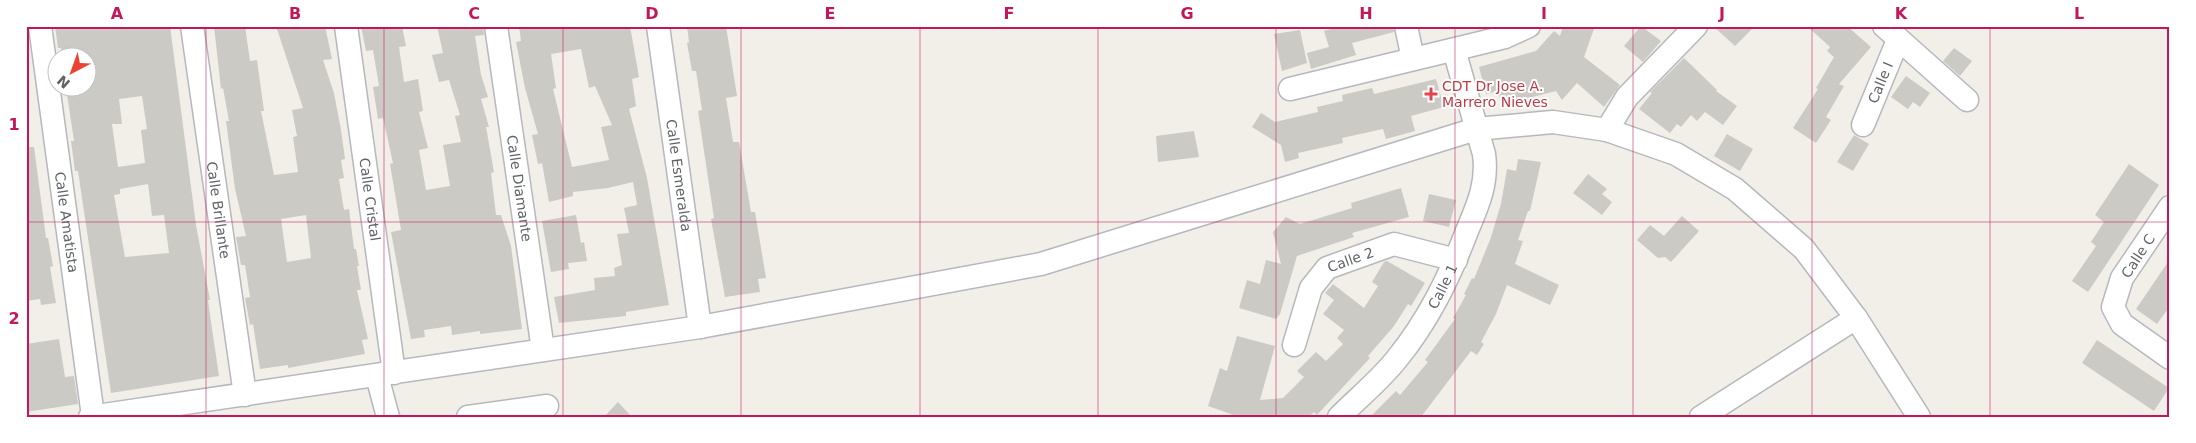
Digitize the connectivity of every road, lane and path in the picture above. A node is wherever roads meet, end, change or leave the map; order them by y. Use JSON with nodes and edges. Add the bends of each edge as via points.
{"nodes":[{"id":1,"x":40,"y":26,"type":"edge"},
{"id":2,"x":192,"y":26,"type":"edge"},
{"id":3,"x":346,"y":26,"type":"edge"},
{"id":4,"x":496,"y":26,"type":"edge"},
{"id":5,"x":658,"y":26,"type":"edge"},
{"id":6,"x":1406,"y":26,"type":"edge"},
{"id":7,"x":1529,"y":26,"type":"edge"},
{"id":8,"x":1696,"y":26,"type":"edge"},
{"id":9,"x":1891,"y":33,"type":"edge"},
{"id":10,"x":1454,"y":50,"type":"junction"},
{"id":11,"x":1413,"y":59,"type":"junction"},
{"id":12,"x":1290,"y":89,"type":"dead end"},
{"id":13,"x":1967,"y":100,"type":"dead end"},
{"id":14,"x":1863,"y":125,"type":"dead end"},
{"id":15,"x":1476,"y":129,"type":"junction"},
{"id":16,"x":1607,"y":130,"type":"junction"},
{"id":17,"x":2170,"y":207,"type":"edge"},
{"id":18,"x":1456,"y":260,"type":"junction"},
{"id":19,"x":1856,"y":318,"type":"junction"},
{"id":20,"x":700,"y":326,"type":"junction"},
{"id":21,"x":1294,"y":345,"type":"dead end"},
{"id":22,"x":543,"y":350,"type":"junction"},
{"id":23,"x":2170,"y":358,"type":"edge"},
{"id":24,"x":386,"y":374,"type":"junction"},
{"id":25,"x":245,"y":395,"type":"junction"},
{"id":26,"x":547,"y":406,"type":"dead end"},
{"id":27,"x":92,"y":416,"type":"edge"},
{"id":28,"x":388,"y":417,"type":"edge"},
{"id":29,"x":468,"y":417,"type":"edge"},
{"id":30,"x":1339,"y":417,"type":"edge"},
{"id":31,"x":1701,"y":417,"type":"edge"},
{"id":32,"x":1919,"y":417,"type":"edge"}],
"edges":[{"from":1,"to":27,"type":"street","name":"Calle Amatista"},
{"from":2,"to":25,"type":"street","name":"Calle Brillante"},
{"from":3,"to":24,"type":"street","name":"Calle Cristal"},
{"from":4,"to":22,"type":"street","name":"Calle Diamante"},
{"from":5,"to":20,"type":"street","name":"Calle Esmeralda"},
{"from":6,"to":11,"type":"street"},
{"from":7,"to":10,"type":"street","via":[[1505,37]]},
{"from":8,"to":16,"type":"street","via":[[1627,97]]},
{"from":9,"to":13,"type":"street","name":"Calle I"},
{"from":9,"to":14,"type":"street","name":"Calle I"},
{"from":10,"to":11,"type":"street"},
{"from":10,"to":15,"type":"street","name":"Calle 1"},
{"from":11,"to":12,"type":"street"},
{"from":15,"to":16,"type":"street","via":[[1553,122]]},
{"from":15,"to":18,"type":"street","name":"Calle 1","via":[[1486,172],[1482,194]]},
{"from":15,"to":20,"type":"street","via":[[1041,264]]},
{"from":16,"to":19,"type":"street","via":[[1676,154],[1735,189],[1804,249]]},
{"from":17,"to":23,"type":"street","name":"Calle C","via":[[2122,278],[2113,307],[2122,324]]},
{"from":18,"to":21,"type":"street","name":"Calle 2","via":[[1394,244],[1327,268],[1311,288]]},
{"from":18,"to":30,"type":"street","name":"Calle 1","via":[[1433,309],[1395,362]]},
{"from":19,"to":31,"type":"street"},
{"from":19,"to":32,"type":"street"},
{"from":20,"to":22,"type":"street"},
{"from":22,"to":24,"type":"street"},
{"from":24,"to":25,"type":"street"},
{"from":24,"to":28,"type":"street","name":"Calle Cristal"},
{"from":25,"to":27,"type":"street"},
{"from":26,"to":29,"type":"street"}]}
